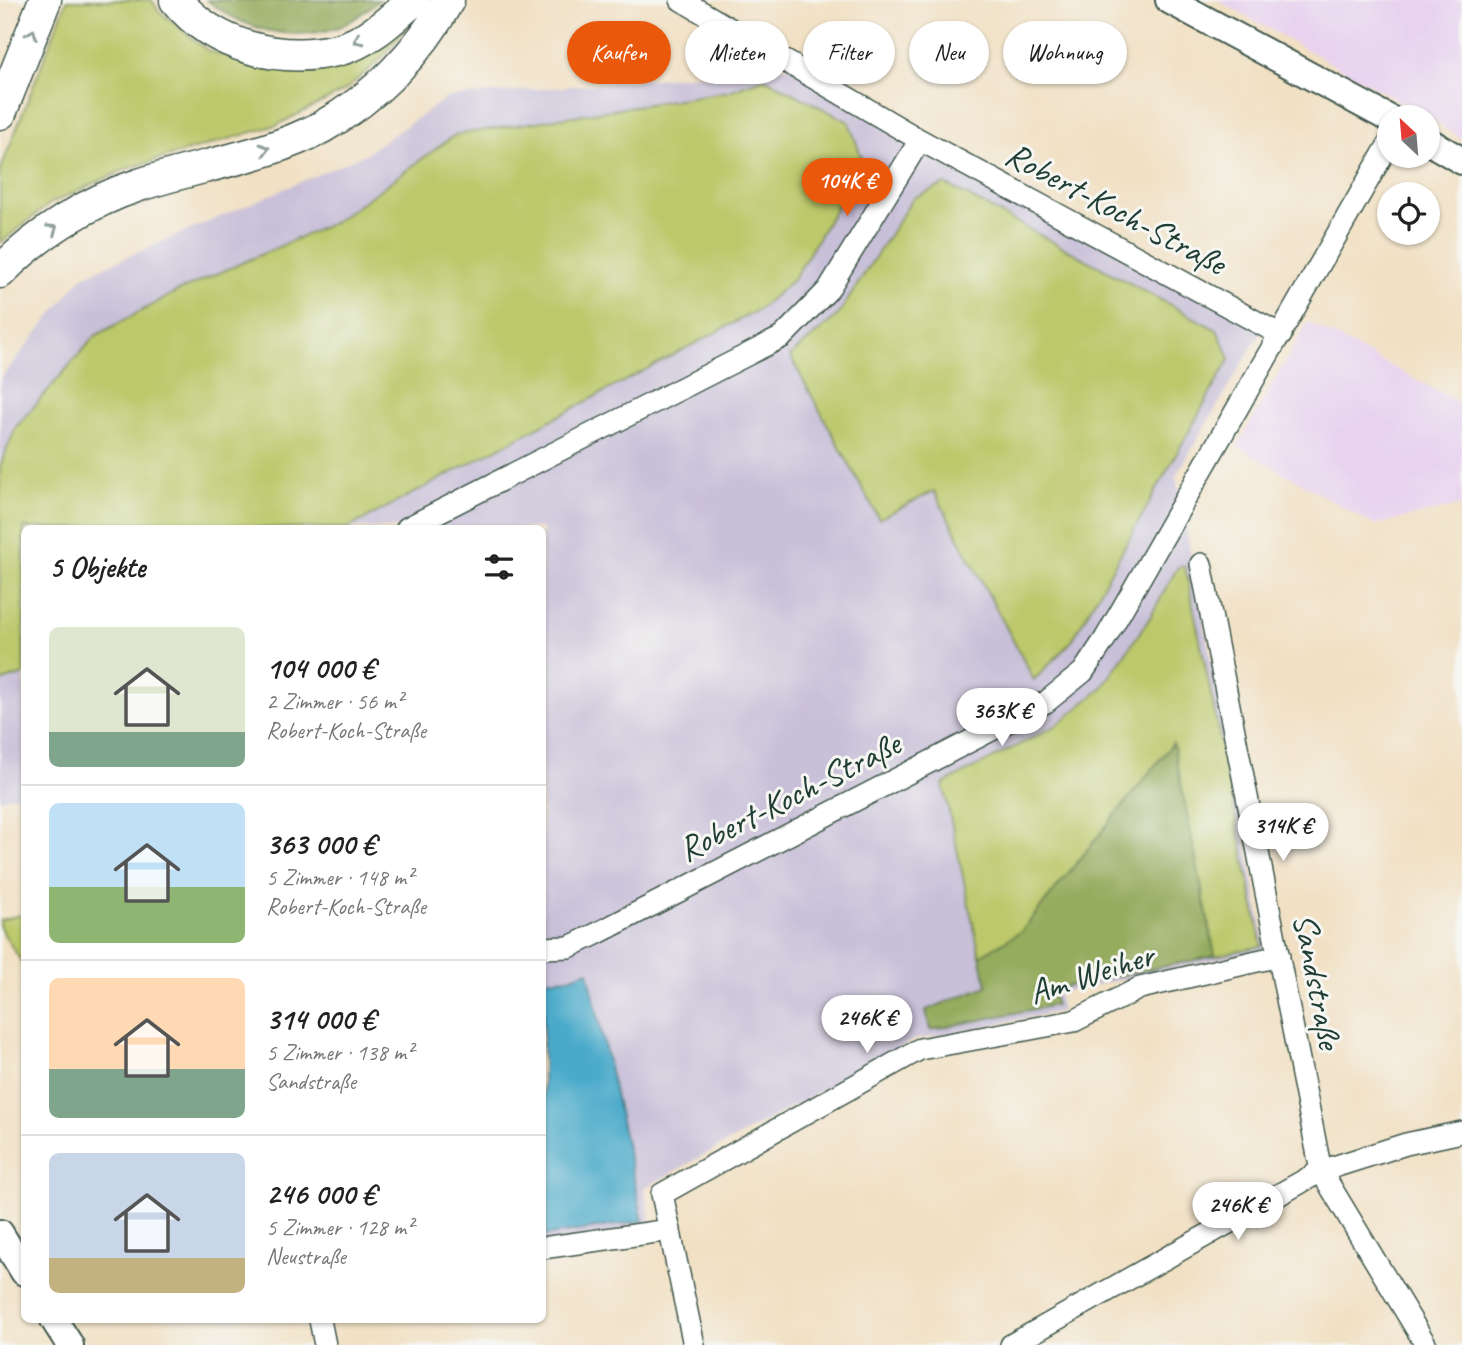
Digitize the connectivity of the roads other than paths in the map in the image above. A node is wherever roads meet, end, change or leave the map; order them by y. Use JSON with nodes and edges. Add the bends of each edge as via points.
{"nodes":[{"id":1,"x":45,"y":0,"type":"edge"},
{"id":2,"x":176,"y":0,"type":"edge"},
{"id":3,"x":413,"y":0,"type":"edge"},
{"id":4,"x":448,"y":0,"type":"edge"},
{"id":5,"x":681,"y":0,"type":"edge"},
{"id":6,"x":1168,"y":0,"type":"edge"},
{"id":7,"x":1377,"y":112,"type":"edge"},
{"id":8,"x":0,"y":113,"type":"edge"},
{"id":9,"x":920,"y":140,"type":"junction"},
{"id":10,"x":1440,"y":148,"type":"edge"},
{"id":11,"x":1462,"y":161,"type":"edge"},
{"id":12,"x":1377,"y":165,"type":"edge"},
{"id":13,"x":0,"y":272,"type":"edge"},
{"id":14,"x":1281,"y":335,"type":"junction"},
{"id":15,"x":413,"y":525,"type":"edge"},
{"id":16,"x":1201,"y":564,"type":"dead end"},
{"id":17,"x":546,"y":948,"type":"edge"},
{"id":18,"x":1279,"y":956,"type":"junction"},
{"id":19,"x":1462,"y":1132,"type":"edge"},
{"id":20,"x":1321,"y":1171,"type":"junction"},
{"id":21,"x":670,"y":1230,"type":"junction"},
{"id":22,"x":0,"y":1233,"type":"edge"},
{"id":23,"x":546,"y":1247,"type":"edge"},
{"id":24,"x":21,"y":1267,"type":"edge"},
{"id":25,"x":56,"y":1323,"type":"edge"},
{"id":26,"x":321,"y":1323,"type":"edge"},
{"id":27,"x":70,"y":1345,"type":"edge"},
{"id":28,"x":325,"y":1345,"type":"edge"},
{"id":29,"x":694,"y":1345,"type":"edge"},
{"id":30,"x":1011,"y":1345,"type":"edge"},
{"id":31,"x":1426,"y":1345,"type":"edge"}],
"edges":[{"from":8,"to":1,"type":"highway","one_way":true},
{"from":3,"to":2,"type":"highway","one_way":true,"via":[[383,28],[338,50],[277,54],[229,41],[189,15]]},
{"from":13,"to":4,"type":"highway","one_way":true,"via":[[78,213],[136,186],[271,148],[321,127],[372,94],[408,57]]},
{"from":5,"to":9,"type":"street","name":"Robert-Koch-Straße"},
{"from":6,"to":7,"type":"main road"},
{"from":9,"to":14,"type":"street","name":"Robert-Koch-Straße"},
{"from":9,"to":15,"type":"street","via":[[828,290],[782,337]]},
{"from":10,"to":11,"type":"main road"},
{"from":12,"to":14,"type":"street","name":"Robert-Koch-Straße"},
{"from":14,"to":17,"type":"street","name":"Robert-Koch-Straße","via":[[1083,672],[1046,702],[596,934],[569,947]]},
{"from":16,"to":18,"type":"street","name":"Sandstraße"},
{"from":18,"to":20,"type":"street","name":"Sandstraße"},
{"from":18,"to":21,"type":"street","name":"Am Weiher","via":[[1140,988],[1074,1021],[920,1049],[662,1194]]},
{"from":19,"to":20,"type":"street"},
{"from":20,"to":30,"type":"street"},
{"from":20,"to":31,"type":"street","name":"Sandstraße"},
{"from":21,"to":23,"type":"street"},
{"from":21,"to":29,"type":"street","name":"Am Weiher"},
{"from":22,"to":24,"type":"main road"},
{"from":25,"to":27,"type":"main road"},
{"from":26,"to":28,"type":"street"}]}
